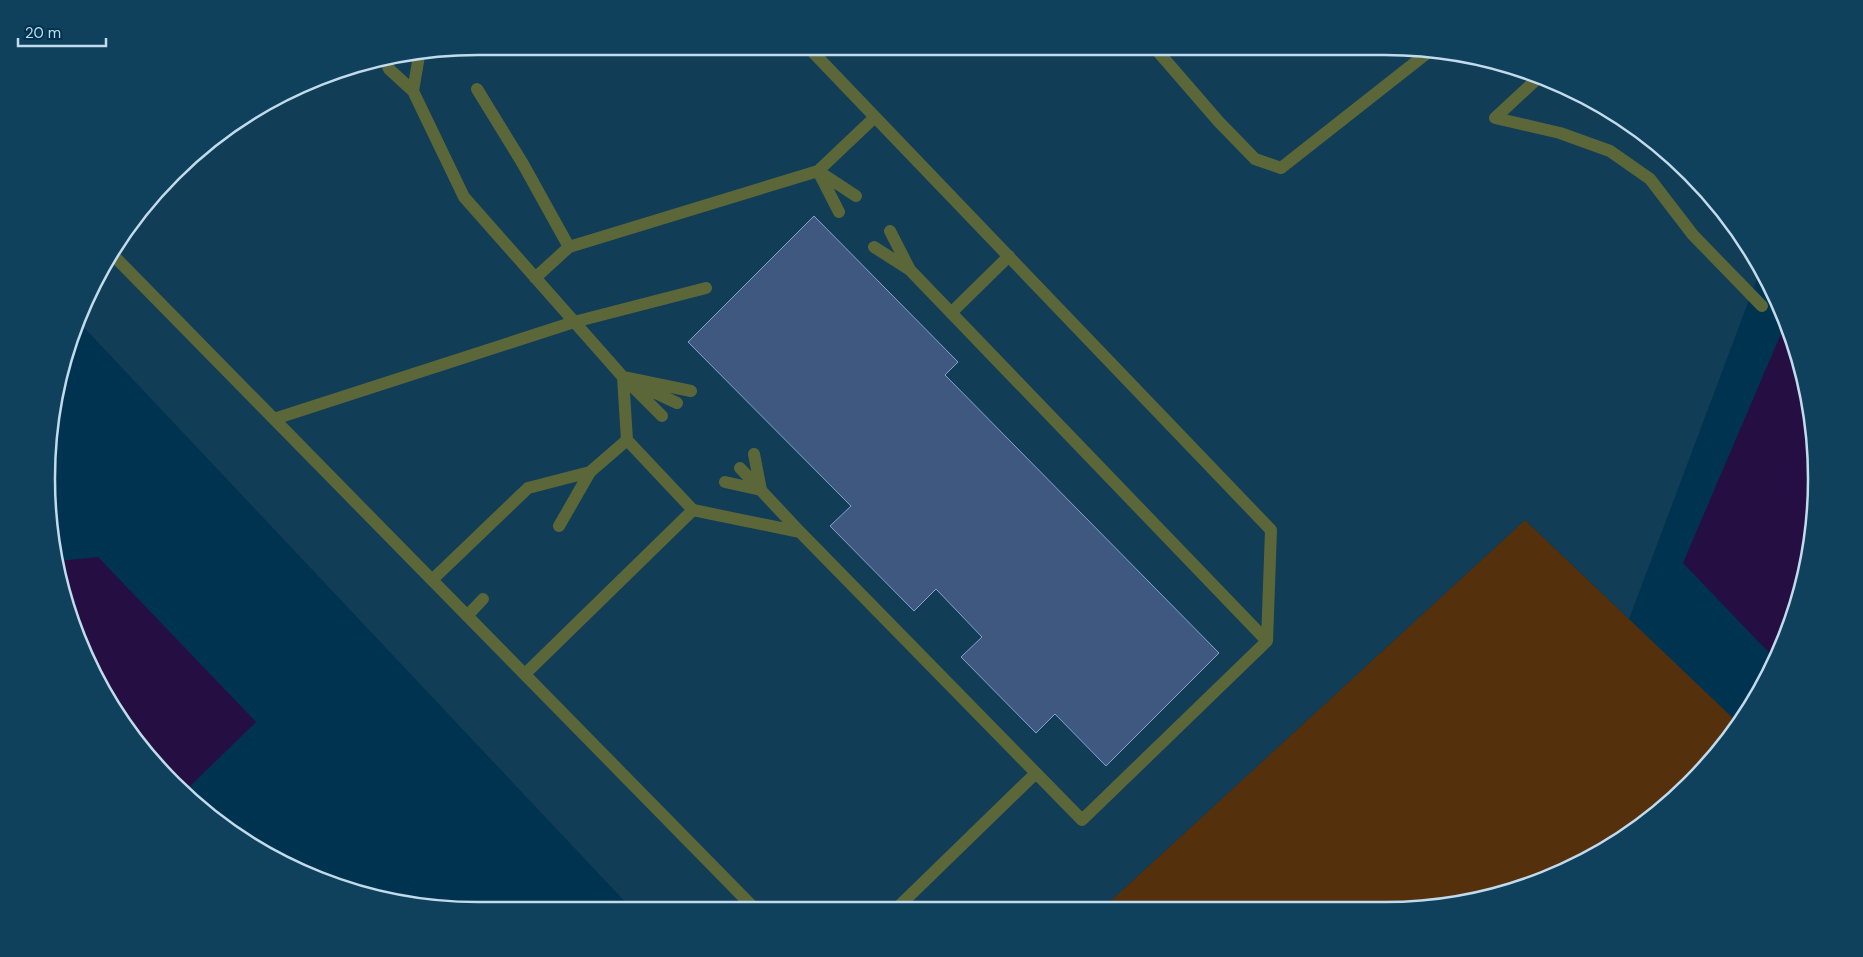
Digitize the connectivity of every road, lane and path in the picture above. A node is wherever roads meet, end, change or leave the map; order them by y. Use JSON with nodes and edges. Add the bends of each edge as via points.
{"nodes":[{"id":1,"x":816,"y":55,"type":"edge"},
{"id":2,"x":1161,"y":55,"type":"edge"},
{"id":3,"x":1422,"y":57,"type":"edge"},
{"id":4,"x":418,"y":60,"type":"edge"},
{"id":5,"x":387,"y":65,"type":"edge"},
{"id":6,"x":1534,"y":82,"type":"edge"},
{"id":7,"x":478,"y":90,"type":"dead end"},
{"id":8,"x":413,"y":91,"type":"junction"},
{"id":9,"x":875,"y":117,"type":"junction"},
{"id":10,"x":818,"y":171,"type":"junction"},
{"id":11,"x":856,"y":196,"type":"dead end"},
{"id":12,"x":839,"y":212,"type":"dead end"},
{"id":13,"x":890,"y":231,"type":"dead end"},
{"id":14,"x":570,"y":247,"type":"junction"},
{"id":15,"x":874,"y":247,"type":"dead end"},
{"id":16,"x":1009,"y":256,"type":"junction"},
{"id":17,"x":117,"y":259,"type":"edge"},
{"id":18,"x":910,"y":270,"type":"junction"},
{"id":19,"x":536,"y":278,"type":"junction"},
{"id":20,"x":706,"y":288,"type":"dead end"},
{"id":21,"x":1762,"y":306,"type":"dead end"},
{"id":22,"x":951,"y":313,"type":"junction"},
{"id":23,"x":574,"y":322,"type":"junction"},
{"id":24,"x":624,"y":377,"type":"junction"},
{"id":25,"x":691,"y":391,"type":"dead end"},
{"id":26,"x":677,"y":403,"type":"dead end"},
{"id":27,"x":662,"y":416,"type":"dead end"},
{"id":28,"x":274,"y":419,"type":"junction"},
{"id":29,"x":626,"y":440,"type":"junction"},
{"id":30,"x":754,"y":454,"type":"dead end"},
{"id":31,"x":740,"y":468,"type":"dead end"},
{"id":32,"x":590,"y":472,"type":"junction"},
{"id":33,"x":725,"y":482,"type":"dead end"},
{"id":34,"x":761,"y":490,"type":"junction"},
{"id":35,"x":693,"y":510,"type":"junction"},
{"id":36,"x":559,"y":526,"type":"dead end"},
{"id":37,"x":800,"y":532,"type":"junction"},
{"id":38,"x":432,"y":580,"type":"junction"},
{"id":39,"x":483,"y":599,"type":"dead end"},
{"id":40,"x":467,"y":616,"type":"junction"},
{"id":41,"x":1267,"y":641,"type":"junction"},
{"id":42,"x":525,"y":674,"type":"junction"},
{"id":43,"x":1036,"y":773,"type":"junction"},
{"id":44,"x":748,"y":902,"type":"edge"},
{"id":45,"x":903,"y":902,"type":"edge"}],
"edges":[{"from":1,"to":9,"type":"lane"},
{"from":2,"to":3,"type":"lane","via":[[1255,158],[1281,168]]},
{"from":4,"to":8,"type":"lane"},
{"from":5,"to":8,"type":"lane"},
{"from":6,"to":21,"type":"lane","via":[[1495,118],[1560,133],[1610,151],[1650,179],[1693,235]]},
{"from":7,"to":14,"type":"lane"},
{"from":8,"to":19,"type":"lane","via":[[464,196]]},
{"from":9,"to":10,"type":"lane"},
{"from":9,"to":16,"type":"lane"},
{"from":10,"to":11,"type":"lane"},
{"from":10,"to":12,"type":"lane"},
{"from":10,"to":14,"type":"lane"},
{"from":13,"to":18,"type":"lane"},
{"from":14,"to":19,"type":"lane"},
{"from":15,"to":18,"type":"lane"},
{"from":16,"to":22,"type":"lane"},
{"from":16,"to":41,"type":"lane","via":[[1271,530]]},
{"from":17,"to":28,"type":"lane"},
{"from":18,"to":22,"type":"lane"},
{"from":19,"to":23,"type":"lane"},
{"from":20,"to":23,"type":"lane"},
{"from":22,"to":41,"type":"lane"},
{"from":23,"to":24,"type":"lane"},
{"from":23,"to":28,"type":"lane"},
{"from":24,"to":25,"type":"lane"},
{"from":24,"to":26,"type":"lane"},
{"from":24,"to":27,"type":"lane"},
{"from":24,"to":29,"type":"lane"},
{"from":28,"to":38,"type":"lane"},
{"from":29,"to":32,"type":"lane"},
{"from":29,"to":35,"type":"lane"},
{"from":30,"to":34,"type":"lane"},
{"from":31,"to":34,"type":"lane"},
{"from":32,"to":36,"type":"lane"},
{"from":32,"to":38,"type":"lane","via":[[528,488]]},
{"from":33,"to":34,"type":"lane"},
{"from":34,"to":37,"type":"lane"},
{"from":35,"to":37,"type":"lane"},
{"from":35,"to":42,"type":"lane"},
{"from":37,"to":43,"type":"lane"},
{"from":38,"to":40,"type":"lane"},
{"from":39,"to":40,"type":"lane"},
{"from":40,"to":42,"type":"lane"},
{"from":41,"to":43,"type":"lane","via":[[1082,820]]},
{"from":42,"to":44,"type":"lane"},
{"from":43,"to":45,"type":"lane"}]}
